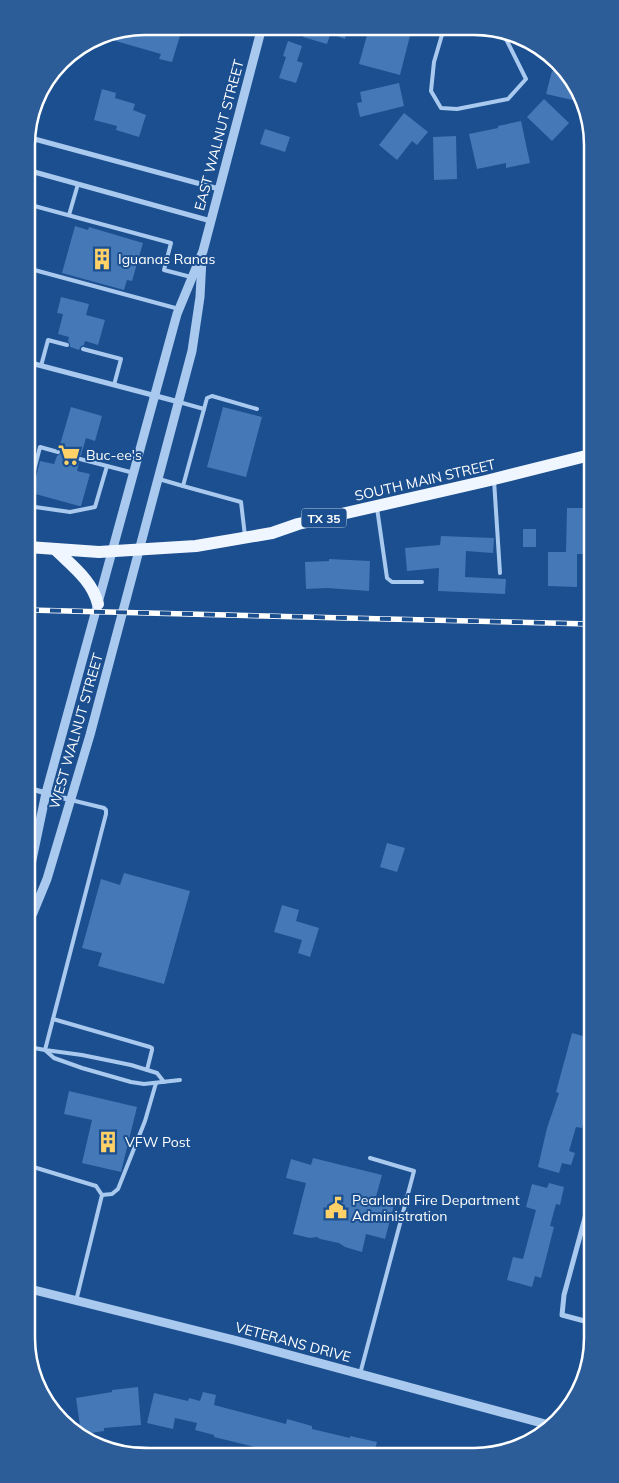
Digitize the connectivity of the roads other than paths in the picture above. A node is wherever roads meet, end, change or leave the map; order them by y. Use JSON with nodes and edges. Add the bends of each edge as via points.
{"nodes":[{"id":1,"x":260,"y":35,"type":"edge"},
{"id":2,"x":442,"y":35,"type":"edge"},
{"id":3,"x":507,"y":40,"type":"edge"},
{"id":4,"x":35,"y":139,"type":"edge"},
{"id":5,"x":35,"y":172,"type":"edge"},
{"id":6,"x":78,"y":184,"type":"junction"},
{"id":7,"x":219,"y":189,"type":"junction"},
{"id":8,"x":35,"y":206,"type":"edge"},
{"id":9,"x":69,"y":215,"type":"junction"},
{"id":10,"x":211,"y":221,"type":"junction"},
{"id":11,"x":203,"y":251,"type":"junction"},
{"id":12,"x":35,"y":270,"type":"edge"},
{"id":13,"x":192,"y":277,"type":"junction"},
{"id":14,"x":201,"y":280,"type":"junction"},
{"id":15,"x":179,"y":309,"type":"junction"},
{"id":16,"x":67,"y":345,"type":"dead end"},
{"id":17,"x":83,"y":349,"type":"dead end"},
{"id":18,"x":35,"y":364,"type":"edge"},
{"id":19,"x":41,"y":366,"type":"junction"},
{"id":20,"x":114,"y":385,"type":"junction"},
{"id":21,"x":154,"y":396,"type":"junction"},
{"id":22,"x":179,"y":402,"type":"junction"},
{"id":23,"x":204,"y":409,"type":"junction"},
{"id":24,"x":257,"y":409,"type":"dead end"},
{"id":25,"x":58,"y":452,"type":"dead end"},
{"id":26,"x":584,"y":456,"type":"edge"},
{"id":27,"x":80,"y":459,"type":"dead end"},
{"id":28,"x":107,"y":466,"type":"junction"},
{"id":29,"x":35,"y":467,"type":"edge"},
{"id":30,"x":134,"y":473,"type":"junction"},
{"id":31,"x":159,"y":479,"type":"junction"},
{"id":32,"x":494,"y":479,"type":"junction"},
{"id":33,"x":183,"y":486,"type":"junction"},
{"id":34,"x":377,"y":506,"type":"junction"},
{"id":35,"x":35,"y":507,"type":"edge"},
{"id":36,"x":246,"y":537,"type":"junction"},
{"id":37,"x":35,"y":548,"type":"edge"},
{"id":38,"x":54,"y":549,"type":"junction"},
{"id":39,"x":141,"y":549,"type":"junction"},
{"id":40,"x":113,"y":550,"type":"junction"},
{"id":41,"x":500,"y":573,"type":"dead end"},
{"id":42,"x":422,"y":582,"type":"dead end"},
{"id":43,"x":98,"y":604,"type":"junction"},
{"id":44,"x":35,"y":790,"type":"edge"},
{"id":45,"x":46,"y":793,"type":"junction"},
{"id":46,"x":71,"y":800,"type":"junction"},
{"id":47,"x":35,"y":845,"type":"edge"},
{"id":48,"x":35,"y":908,"type":"edge"},
{"id":49,"x":53,"y":1019,"type":"junction"},
{"id":50,"x":35,"y":1048,"type":"edge"},
{"id":51,"x":45,"y":1050,"type":"junction"},
{"id":52,"x":146,"y":1070,"type":"junction"},
{"id":53,"x":180,"y":1080,"type":"dead end"},
{"id":54,"x":164,"y":1082,"type":"junction"},
{"id":55,"x":156,"y":1083,"type":"junction"},
{"id":56,"x":370,"y":1158,"type":"dead end"},
{"id":57,"x":35,"y":1168,"type":"edge"},
{"id":58,"x":102,"y":1195,"type":"junction"},
{"id":59,"x":584,"y":1221,"type":"edge"},
{"id":60,"x":35,"y":1290,"type":"edge"},
{"id":61,"x":76,"y":1300,"type":"junction"},
{"id":62,"x":584,"y":1321,"type":"edge"},
{"id":63,"x":360,"y":1374,"type":"junction"},
{"id":64,"x":543,"y":1423,"type":"edge"}],
"edges":[{"from":1,"to":7,"type":"street","name":"EAST WALNUT STREET"},
{"from":2,"to":3,"type":"lane","via":[[434,62],[431,91],[441,108],[458,109],[508,99],[526,79]]},
{"from":4,"to":7,"type":"street"},
{"from":5,"to":6,"type":"street"},
{"from":6,"to":9,"type":"lane"},
{"from":6,"to":10,"type":"street"},
{"from":7,"to":10,"type":"street","name":"EAST WALNUT STREET"},
{"from":8,"to":9,"type":"lane"},
{"from":9,"to":13,"type":"lane","via":[[171,243],[164,270]]},
{"from":10,"to":11,"type":"street","name":"EAST WALNUT STREET"},
{"from":11,"to":13,"type":"street","name":"EAST WALNUT STREET"},
{"from":11,"to":14,"type":"street","name":"EAST WALNUT STREET"},
{"from":12,"to":15,"type":"lane"},
{"from":13,"to":14,"type":"lane"},
{"from":13,"to":15,"type":"street","name":"EAST WALNUT STREET"},
{"from":14,"to":22,"type":"street","name":"EAST WALNUT STREET","via":[[192,351]]},
{"from":15,"to":21,"type":"street","name":"EAST WALNUT STREET"},
{"from":16,"to":19,"type":"lane","via":[[48,340]]},
{"from":17,"to":20,"type":"lane","via":[[122,359]]},
{"from":18,"to":19,"type":"street"},
{"from":19,"to":20,"type":"street"},
{"from":20,"to":21,"type":"street"},
{"from":21,"to":22,"type":"street"},
{"from":21,"to":30,"type":"street","name":"EAST WALNUT STREET"},
{"from":22,"to":23,"type":"lane"},
{"from":22,"to":31,"type":"street","name":"EAST WALNUT STREET"},
{"from":23,"to":24,"type":"lane","via":[[212,396]]},
{"from":23,"to":33,"type":"lane"},
{"from":25,"to":29,"type":"lane","via":[[40,447]]},
{"from":26,"to":32,"type":"main road","name":"SOUTH MAIN STREET","number":"TX 35"},
{"from":27,"to":28,"type":"lane"},
{"from":28,"to":30,"type":"lane"},
{"from":28,"to":35,"type":"lane","via":[[94,508],[70,512]]},
{"from":30,"to":40,"type":"street","name":"EAST WALNUT STREET"},
{"from":31,"to":33,"type":"lane"},
{"from":31,"to":39,"type":"street","name":"EAST WALNUT STREET"},
{"from":32,"to":34,"type":"main road","name":"SOUTH MAIN STREET","number":"TX 35"},
{"from":32,"to":41,"type":"lane"},
{"from":33,"to":36,"type":"lane","via":[[241,502]]},
{"from":34,"to":36,"type":"main road","name":"SOUTH MAIN STREET","number":"TX 35"},
{"from":34,"to":42,"type":"lane","via":[[387,578],[392,582]]},
{"from":36,"to":39,"type":"main road","name":"SOUTH MAIN STREET","number":"TX 35","via":[[196,546]]},
{"from":37,"to":38,"type":"main road","name":"SOUTH MAIN STREET","number":"TX 35"},
{"from":38,"to":40,"type":"main road","name":"SOUTH MAIN STREET","number":"TX 35"},
{"from":38,"to":43,"type":"main road","via":[[86,579],[96,594]]},
{"from":39,"to":40,"type":"main road","name":"SOUTH MAIN STREET","number":"TX 35"},
{"from":39,"to":46,"type":"street","name":"WEST WALNUT STREET"},
{"from":40,"to":43,"type":"street","name":"WEST WALNUT STREET"},
{"from":43,"to":45,"type":"street","name":"WEST WALNUT STREET"},
{"from":44,"to":45,"type":"street"},
{"from":45,"to":46,"type":"street"},
{"from":45,"to":47,"type":"street","name":"WEST WALNUT STREET"},
{"from":46,"to":48,"type":"street","name":"WEST WALNUT STREET"},
{"from":46,"to":49,"type":"lane","via":[[104,808],[106,814]]},
{"from":49,"to":51,"type":"lane"},
{"from":49,"to":52,"type":"lane","via":[[152,1048]]},
{"from":50,"to":51,"type":"lane"},
{"from":51,"to":52,"type":"lane"},
{"from":51,"to":55,"type":"lane","via":[[54,1058],[90,1071],[131,1082]]},
{"from":52,"to":54,"type":"lane","via":[[157,1073]]},
{"from":53,"to":54,"type":"lane"},
{"from":54,"to":55,"type":"lane"},
{"from":55,"to":58,"type":"lane","via":[[118,1189],[112,1194]]},
{"from":56,"to":63,"type":"lane","via":[[414,1171]]},
{"from":57,"to":58,"type":"lane","via":[[96,1186]]},
{"from":58,"to":61,"type":"lane"},
{"from":59,"to":62,"type":"street","via":[[564,1295],[562,1315]]},
{"from":60,"to":61,"type":"street","name":"VETERANS DRIVE"},
{"from":61,"to":63,"type":"street","name":"VETERANS DRIVE"},
{"from":63,"to":64,"type":"street","name":"VETERANS DRIVE"}]}
